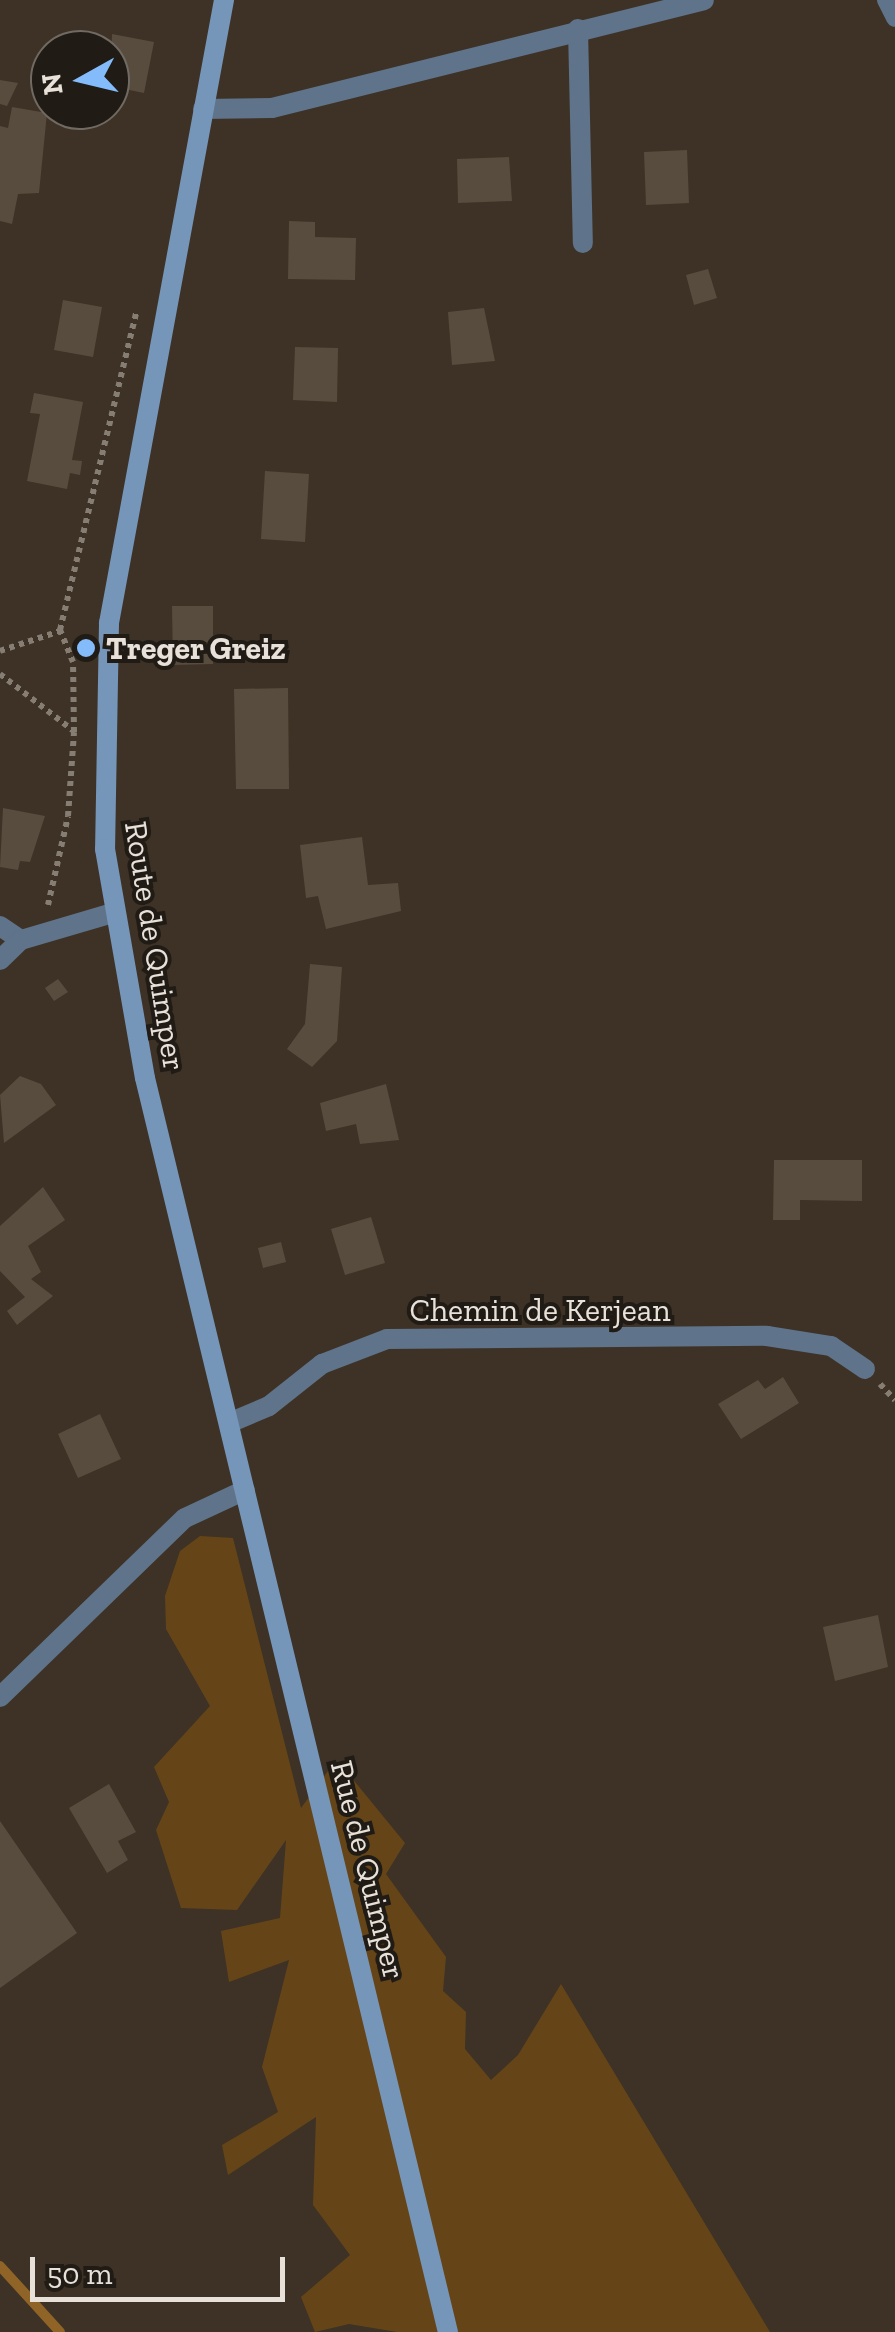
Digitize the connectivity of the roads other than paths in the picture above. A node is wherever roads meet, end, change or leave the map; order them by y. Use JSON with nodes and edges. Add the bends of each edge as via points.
{"nodes":[{"id":1,"x":224,"y":0,"type":"edge"},
{"id":2,"x":704,"y":0,"type":"edge"},
{"id":3,"x":886,"y":0,"type":"edge"},
{"id":4,"x":895,"y":18,"type":"edge"},
{"id":5,"x":578,"y":29,"type":"junction"},
{"id":6,"x":204,"y":109,"type":"junction"},
{"id":7,"x":583,"y":242,"type":"dead end"},
{"id":8,"x":113,"y":913,"type":"junction"},
{"id":9,"x":0,"y":926,"type":"edge"},
{"id":10,"x":21,"y":940,"type":"junction"},
{"id":11,"x":0,"y":960,"type":"edge"},
{"id":12,"x":865,"y":1369,"type":"dead end"},
{"id":13,"x":229,"y":1423,"type":"junction"},
{"id":14,"x":244,"y":1490,"type":"junction"},
{"id":15,"x":0,"y":1698,"type":"edge"},
{"id":16,"x":448,"y":2332,"type":"edge"}],
"edges":[{"from":1,"to":6,"type":"main road","name":"Route de Quimper"},
{"from":2,"to":5,"type":"street"},
{"from":3,"to":4,"type":"lane"},
{"from":5,"to":6,"type":"street","via":[[272,108]]},
{"from":5,"to":7,"type":"street"},
{"from":6,"to":8,"type":"main road","name":"Route de Quimper","via":[[118,566],[101,734]]},
{"from":8,"to":10,"type":"street"},
{"from":8,"to":13,"type":"main road","name":"Route de Quimper"},
{"from":9,"to":10,"type":"street"},
{"from":10,"to":11,"type":"street"},
{"from":12,"to":13,"type":"street","name":"Chemin de Kerjean","via":[[831,1346],[793,1338],[387,1340],[322,1364],[269,1406]]},
{"from":13,"to":14,"type":"main road","name":"Rue de Quimper"},
{"from":14,"to":15,"type":"street","via":[[184,1518]]},
{"from":14,"to":16,"type":"main road","name":"Rue de Quimper"}]}
